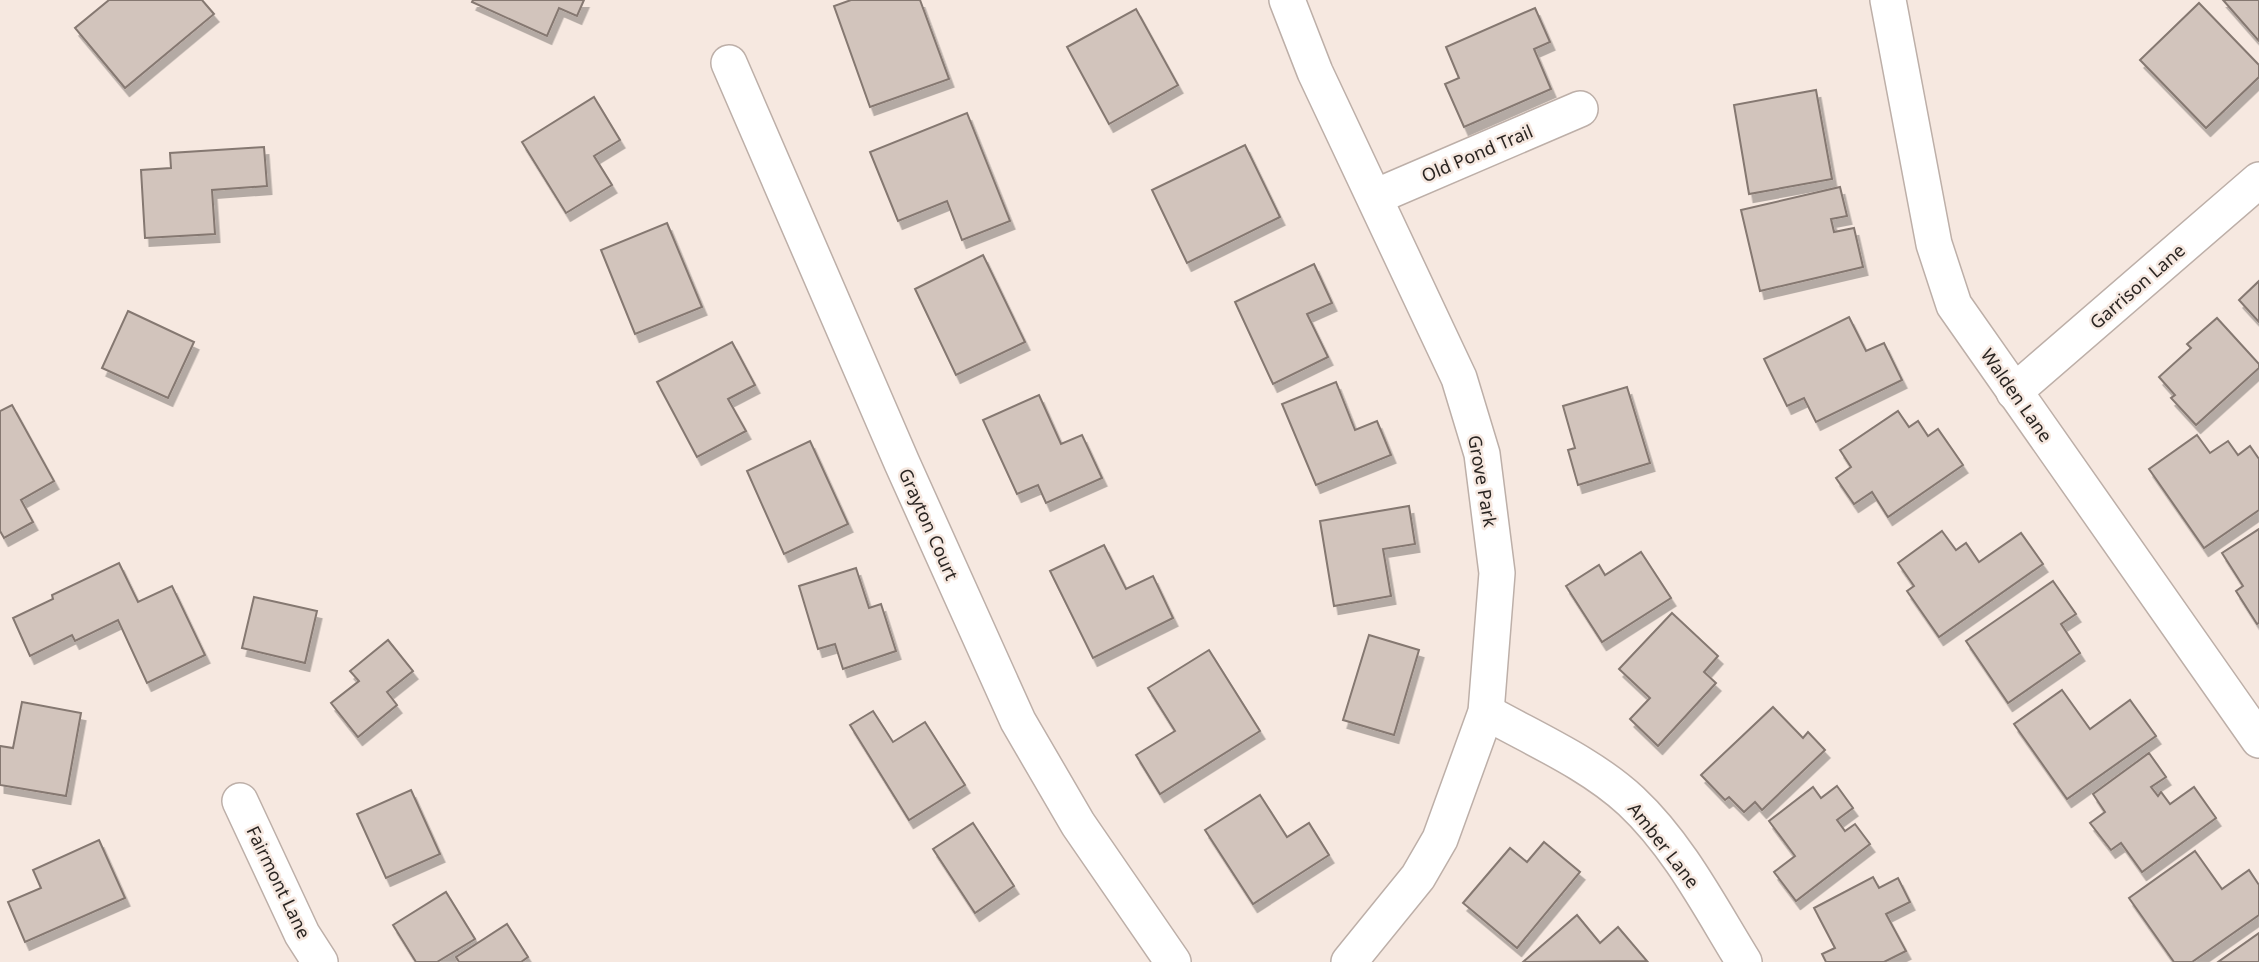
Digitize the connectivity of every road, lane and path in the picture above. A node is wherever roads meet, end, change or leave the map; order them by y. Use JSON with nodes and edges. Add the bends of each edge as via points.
{"nodes":[{"id":1,"x":1287,"y":0,"type":"edge"},
{"id":2,"x":1888,"y":0,"type":"edge"},
{"id":3,"x":729,"y":64,"type":"dead end"},
{"id":4,"x":1580,"y":109,"type":"dead end"},
{"id":5,"x":2259,"y":180,"type":"edge"},
{"id":6,"x":1375,"y":197,"type":"junction"},
{"id":7,"x":2014,"y":392,"type":"junction"},
{"id":8,"x":1486,"y":712,"type":"junction"},
{"id":9,"x":2259,"y":740,"type":"edge"},
{"id":10,"x":240,"y":801,"type":"dead end"},
{"id":11,"x":320,"y":962,"type":"edge"},
{"id":12,"x":1173,"y":962,"type":"edge"},
{"id":13,"x":1349,"y":962,"type":"edge"},
{"id":14,"x":1744,"y":962,"type":"edge"}],
"edges":[{"from":1,"to":6,"type":"street","name":"Grove Park","via":[[1315,72]]},
{"from":2,"to":7,"type":"street","name":"Walden Lane","via":[[1934,244],[1954,305]]},
{"from":3,"to":12,"type":"street","name":"Grayton Court","via":[[1018,721],[1078,824]]},
{"from":4,"to":6,"type":"street","name":"Old Pond Trail"},
{"from":5,"to":7,"type":"street","name":"Garrison Lane"},
{"from":6,"to":8,"type":"street","name":"Grove Park","via":[[1459,378],[1482,454],[1497,573]]},
{"from":7,"to":9,"type":"street","name":"Walden Lane"},
{"from":8,"to":13,"type":"street","name":"Grove Park","via":[[1440,838],[1418,877]]},
{"from":8,"to":14,"type":"street","name":"Amber Lane","via":[[1601,777],[1632,802],[1684,864]]},
{"from":10,"to":11,"type":"street","name":"Fairmont Lane","via":[[302,934]]}]}
